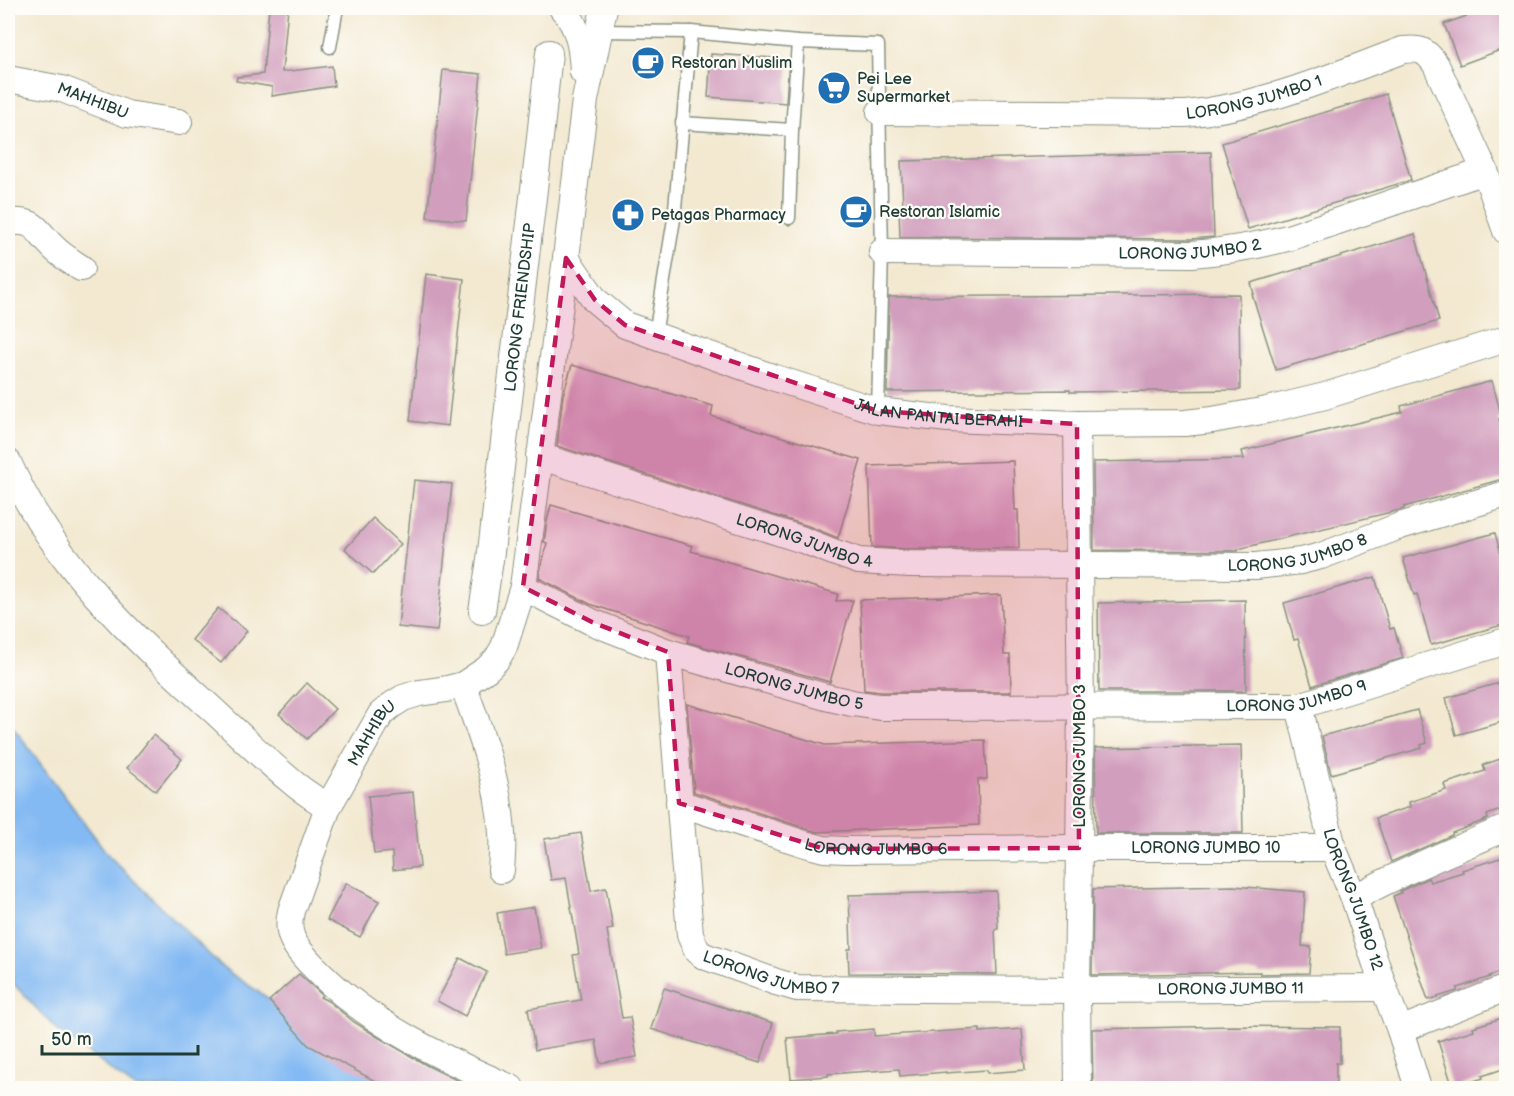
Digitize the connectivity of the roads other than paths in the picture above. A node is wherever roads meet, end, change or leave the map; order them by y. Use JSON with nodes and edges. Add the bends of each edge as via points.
{"nodes":[{"id":1,"x":337,"y":8,"type":"edge"},
{"id":2,"x":562,"y":8,"type":"edge"},
{"id":3,"x":601,"y":19,"type":"edge"},
{"id":4,"x":691,"y":32,"type":"junction"},
{"id":5,"x":798,"y":42,"type":"junction"},
{"id":6,"x":330,"y":47,"type":"dead end"},
{"id":7,"x":549,"y":53,"type":"dead end"},
{"id":8,"x":8,"y":79,"type":"edge"},
{"id":9,"x":585,"y":100,"type":"junction"},
{"id":10,"x":880,"y":112,"type":"junction"},
{"id":11,"x":179,"y":122,"type":"dead end"},
{"id":12,"x":682,"y":123,"type":"junction"},
{"id":13,"x":792,"y":130,"type":"junction"},
{"id":14,"x":1485,"y":171,"type":"junction"},
{"id":15,"x":789,"y":218,"type":"dead end"},
{"id":16,"x":8,"y":222,"type":"edge"},
{"id":17,"x":1506,"y":231,"type":"edge"},
{"id":18,"x":882,"y":252,"type":"junction"},
{"id":19,"x":566,"y":258,"type":"junction"},
{"id":20,"x":81,"y":268,"type":"dead end"},
{"id":21,"x":655,"y":335,"type":"junction"},
{"id":22,"x":1506,"y":339,"type":"edge"},
{"id":23,"x":878,"y":411,"type":"junction"},
{"id":24,"x":1077,"y":424,"type":"junction"},
{"id":25,"x":539,"y":456,"type":"junction"},
{"id":26,"x":8,"y":462,"type":"edge"},
{"id":27,"x":1506,"y":494,"type":"edge"},
{"id":28,"x":490,"y":561,"type":"junction"},
{"id":29,"x":1080,"y":565,"type":"junction"},
{"id":30,"x":524,"y":578,"type":"junction"},
{"id":31,"x":482,"y":611,"type":"dead end"},
{"id":32,"x":1506,"y":641,"type":"edge"},
{"id":33,"x":668,"y":652,"type":"junction"},
{"id":34,"x":463,"y":686,"type":"junction"},
{"id":35,"x":1299,"y":706,"type":"junction"},
{"id":36,"x":1081,"y":707,"type":"junction"},
{"id":37,"x":679,"y":803,"type":"junction"},
{"id":38,"x":328,"y":807,"type":"junction"},
{"id":39,"x":1506,"y":828,"type":"edge"},
{"id":40,"x":1079,"y":848,"type":"junction"},
{"id":41,"x":1333,"y":848,"type":"junction"},
{"id":42,"x":501,"y":870,"type":"dead end"},
{"id":43,"x":1353,"y":898,"type":"junction"},
{"id":44,"x":1384,"y":988,"type":"junction"},
{"id":45,"x":1506,"y":988,"type":"edge"},
{"id":46,"x":1077,"y":990,"type":"junction"},
{"id":47,"x":1400,"y":1030,"type":"junction"},
{"id":48,"x":511,"y":1089,"type":"edge"},
{"id":49,"x":1078,"y":1089,"type":"edge"},
{"id":50,"x":1418,"y":1089,"type":"edge"}],
"edges":[{"from":1,"to":6,"type":"lane"},
{"from":2,"to":9,"type":"street","via":[[576,29],[582,49]]},
{"from":3,"to":4,"type":"lane"},
{"from":3,"to":9,"type":"street"},
{"from":4,"to":5,"type":"lane"},
{"from":4,"to":12,"type":"lane"},
{"from":5,"to":10,"type":"lane","via":[[878,45]]},
{"from":5,"to":13,"type":"lane"},
{"from":7,"to":28,"type":"street","name":"LORONG FRIENDSHIP"},
{"from":8,"to":11,"type":"street","name":"MAHHIBU","via":[[62,88],[127,114]]},
{"from":9,"to":19,"type":"street"},
{"from":10,"to":14,"type":"street","name":"LORONG JUMBO 1","via":[[1212,112],[1301,87],[1414,48],[1423,51],[1436,65]]},
{"from":10,"to":18,"type":"lane"},
{"from":12,"to":13,"type":"lane"},
{"from":12,"to":21,"type":"lane","via":[[674,219]]},
{"from":13,"to":15,"type":"lane"},
{"from":14,"to":17,"type":"street","name":"LORONG JUMBO 1"},
{"from":14,"to":18,"type":"street","name":"LORONG JUMBO 2","via":[[1291,237],[1227,251]]},
{"from":16,"to":20,"type":"street","via":[[34,225],[53,248]]},
{"from":18,"to":23,"type":"lane"},
{"from":19,"to":21,"type":"street","name":"JALAN PANTAI BERAHI","via":[[595,300],[625,325]]},
{"from":19,"to":25,"type":"street","name":"MAHHIBU"},
{"from":21,"to":23,"type":"street","name":"JALAN PANTAI BERAHI"},
{"from":22,"to":24,"type":"street","name":"JALAN PANTAI BERAHI","via":[[1347,390],[1257,412],[1185,423]]},
{"from":23,"to":24,"type":"street","name":"JALAN PANTAI BERAHI","via":[[948,419]]},
{"from":24,"to":29,"type":"street","name":"LORONG JUMBO 3"},
{"from":25,"to":29,"type":"street","name":"LORONG JUMBO 4","via":[[859,561]]},
{"from":25,"to":30,"type":"street","name":"MAHHIBU"},
{"from":26,"to":38,"type":"street","via":[[21,492],[54,544],[118,620],[265,759]]},
{"from":27,"to":29,"type":"street","name":"LORONG JUMBO 8","via":[[1301,561],[1256,566]]},
{"from":28,"to":30,"type":"street"},
{"from":28,"to":31,"type":"street","name":"LORONG FRIENDSHIP"},
{"from":29,"to":36,"type":"street","name":"LORONG JUMBO 3"},
{"from":30,"to":33,"type":"street","name":"LORONG JUMBO 5","via":[[592,622]]},
{"from":30,"to":34,"type":"street","name":"MAHHIBU","via":[[501,653]]},
{"from":32,"to":35,"type":"street","name":"LORONG JUMBO 9"},
{"from":33,"to":36,"type":"street","name":"LORONG JUMBO 5","via":[[852,703],[880,707]]},
{"from":33,"to":37,"type":"street","name":"LORONG JUMBO 7"},
{"from":34,"to":38,"type":"street","name":"MAHHIBU","via":[[403,698],[381,714]]},
{"from":34,"to":42,"type":"street","via":[[496,787],[502,834]]},
{"from":35,"to":36,"type":"street","name":"LORONG JUMBO 9"},
{"from":35,"to":41,"type":"street","name":"LORONG JUMBO 12"},
{"from":36,"to":40,"type":"street","name":"LORONG JUMBO 3"},
{"from":37,"to":40,"type":"street","name":"LORONG JUMBO 6","via":[[824,849]]},
{"from":37,"to":46,"type":"street","name":"LORONG JUMBO 7","via":[[690,935],[697,951],[704,956],[797,988]]},
{"from":38,"to":48,"type":"street","name":"MAHHIBU","via":[[291,911],[291,937],[300,952],[333,986],[402,1035]]},
{"from":39,"to":43,"type":"street"},
{"from":40,"to":41,"type":"street","name":"LORONG JUMBO 10"},
{"from":40,"to":46,"type":"street","name":"LORONG JUMBO 3"},
{"from":41,"to":43,"type":"street","name":"LORONG JUMBO 12"},
{"from":43,"to":44,"type":"street","name":"LORONG JUMBO 12"},
{"from":44,"to":46,"type":"street","name":"LORONG JUMBO 11"},
{"from":44,"to":47,"type":"street","name":"LORONG JUMBO 12"},
{"from":45,"to":47,"type":"street"},
{"from":46,"to":49,"type":"street","name":"LORONG JUMBO 3"},
{"from":47,"to":50,"type":"street","name":"LORONG JUMBO 12"}]}
